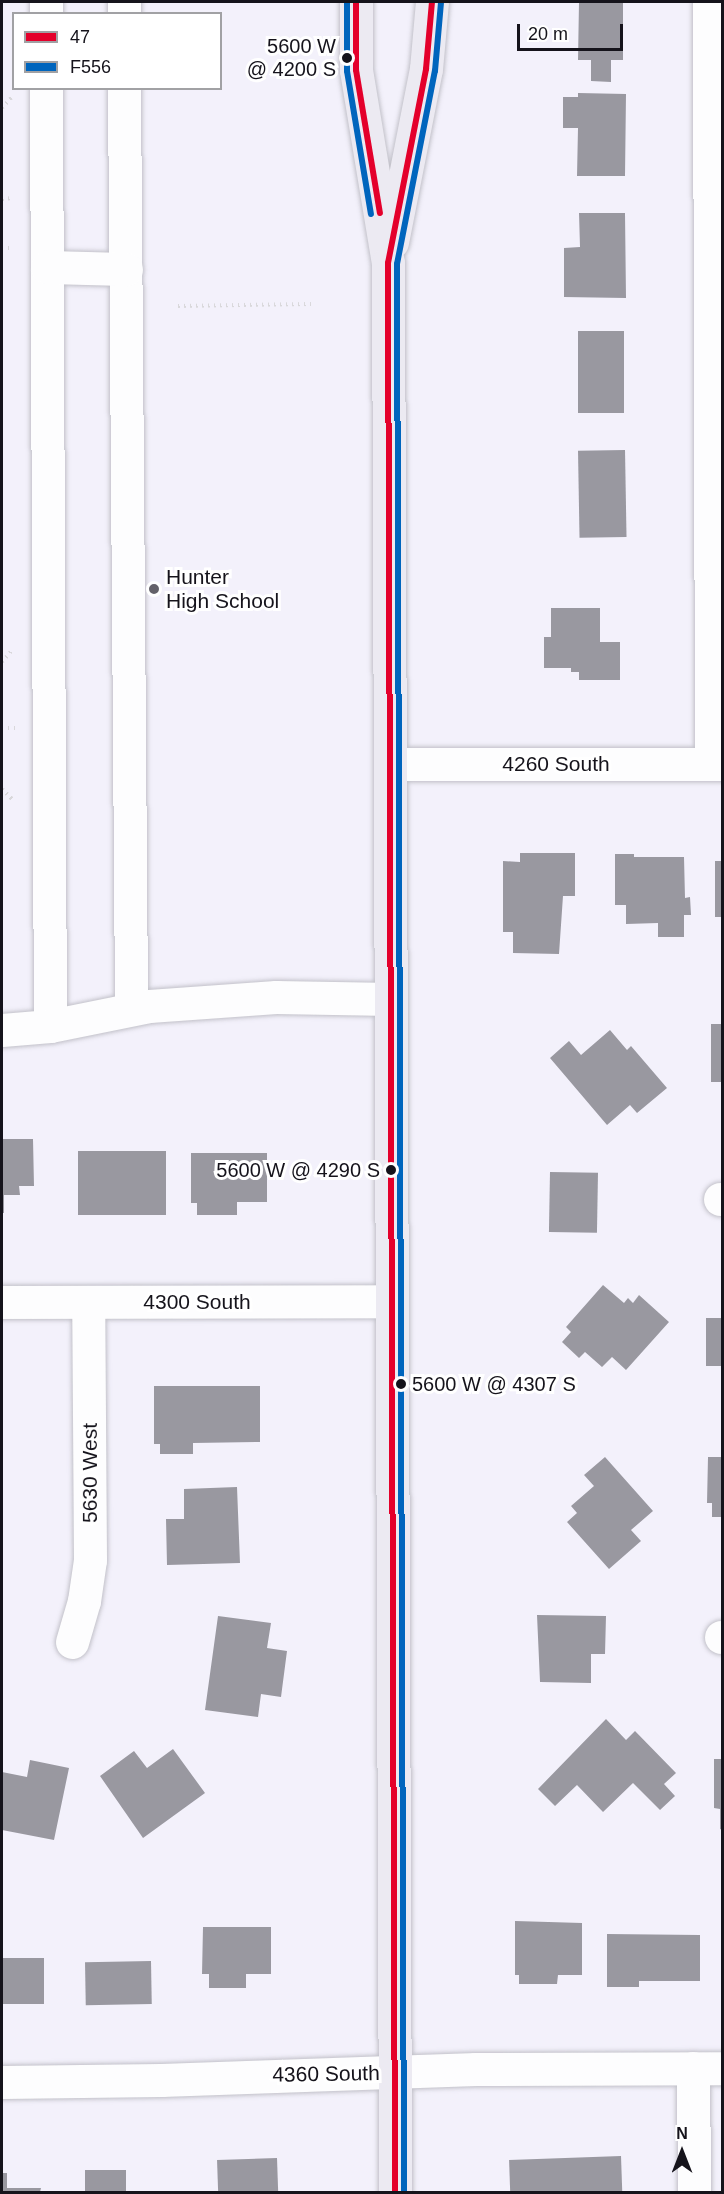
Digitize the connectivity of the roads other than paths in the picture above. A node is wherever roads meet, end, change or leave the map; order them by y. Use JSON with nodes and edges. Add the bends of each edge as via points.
{"nodes":[{"id":1,"x":356,"y":2,"type":"edge"},
{"id":2,"x":432,"y":2,"type":"edge"},
{"id":3,"x":709,"y":2,"type":"edge"},
{"id":4,"x":46,"y":90,"type":"edge"},
{"id":5,"x":124,"y":90,"type":"edge"},
{"id":6,"x":388,"y":263,"type":"junction"},
{"id":7,"x":47,"y":267,"type":"junction"},
{"id":8,"x":126,"y":269,"type":"junction"},
{"id":9,"x":716,"y":354,"type":"edge"},
{"id":10,"x":390,"y":764,"type":"junction"},
{"id":11,"x":717,"y":764,"type":"edge"},
{"id":12,"x":391,"y":999,"type":"junction"},
{"id":13,"x":131,"y":1008,"type":"junction"},
{"id":14,"x":50,"y":1026,"type":"junction"},
{"id":15,"x":2,"y":1030,"type":"edge"},
{"id":16,"x":392,"y":1301,"type":"junction"},
{"id":17,"x":2,"y":1302,"type":"edge"},
{"id":18,"x":88,"y":1302,"type":"junction"},
{"id":19,"x":72,"y":1642,"type":"dead end"},
{"id":20,"x":708,"y":2068,"type":"edge"},
{"id":21,"x":395,"y":2073,"type":"junction"},
{"id":22,"x":2,"y":2082,"type":"edge"},
{"id":23,"x":395,"y":2193,"type":"edge"},
{"id":24,"x":694,"y":2193,"type":"edge"}],
"edges":[{"from":1,"to":6,"type":"main road","via":[[356,70]]},
{"from":2,"to":6,"type":"main road","via":[[426,69]]},
{"from":3,"to":9,"type":"street"},
{"from":4,"to":7,"type":"street"},
{"from":5,"to":8,"type":"street"},
{"from":6,"to":10,"type":"main road"},
{"from":7,"to":8,"type":"street"},
{"from":7,"to":14,"type":"street"},
{"from":8,"to":13,"type":"street"},
{"from":9,"to":11,"type":"street"},
{"from":10,"to":11,"type":"street","name":"4260 South"},
{"from":10,"to":12,"type":"main road"},
{"from":12,"to":13,"type":"street","via":[[276,997]]},
{"from":12,"to":16,"type":"main road"},
{"from":13,"to":14,"type":"street"},
{"from":14,"to":15,"type":"street"},
{"from":16,"to":18,"type":"street","name":"4300 South"},
{"from":16,"to":21,"type":"main road"},
{"from":17,"to":18,"type":"street","name":"4300 South"},
{"from":18,"to":19,"type":"street","name":"5630 West","via":[[90,1560]]},
{"from":20,"to":21,"type":"street","name":"4360 South"},
{"from":20,"to":24,"type":"street"},
{"from":21,"to":22,"type":"street","name":"4360 South"},
{"from":21,"to":23,"type":"main road"}]}
